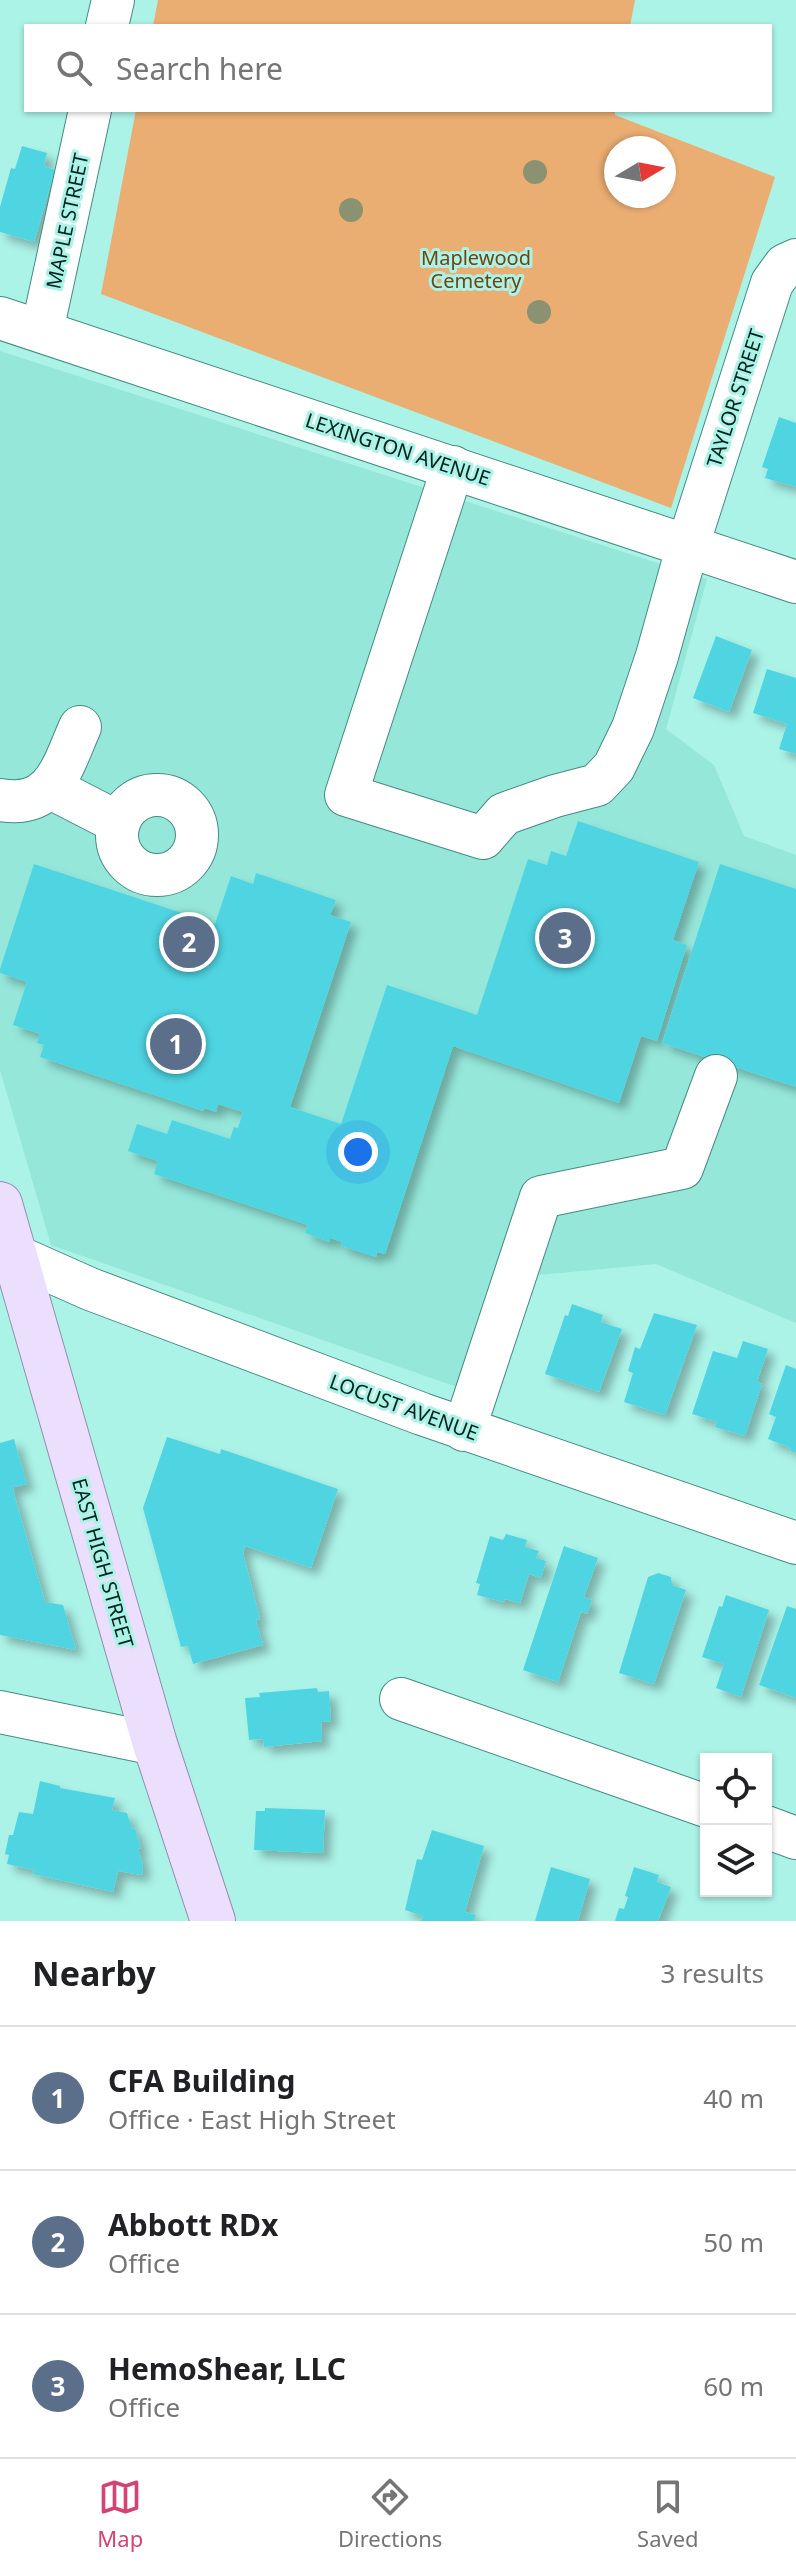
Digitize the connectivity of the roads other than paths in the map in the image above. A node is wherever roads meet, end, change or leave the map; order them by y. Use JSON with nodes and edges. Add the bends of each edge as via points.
{"nodes":[{"id":1,"x":113,"y":0,"type":"edge"},
{"id":2,"x":107,"y":24,"type":"edge"},
{"id":3,"x":90,"y":112,"type":"edge"},
{"id":4,"x":796,"y":260,"type":"edge"},
{"id":5,"x":0,"y":318,"type":"edge"},
{"id":6,"x":42,"y":331,"type":"junction"},
{"id":7,"x":453,"y":467,"type":"junction"},
{"id":8,"x":688,"y":545,"type":"junction"},
{"id":9,"x":796,"y":582,"type":"edge"},
{"id":10,"x":80,"y":727,"type":"dead end"},
{"id":11,"x":51,"y":788,"type":"junction"},
{"id":12,"x":0,"y":800,"type":"edge"},
{"id":13,"x":119,"y":823,"type":"dead end"},
{"id":14,"x":716,"y":1076,"type":"dead end"},
{"id":15,"x":0,"y":1204,"type":"edge"},
{"id":16,"x":8,"y":1254,"type":"edge"},
{"id":17,"x":464,"y":1430,"type":"junction"},
{"id":18,"x":796,"y":1543,"type":"edge"},
{"id":19,"x":401,"y":1699,"type":"dead end"},
{"id":20,"x":0,"y":1712,"type":"edge"},
{"id":21,"x":155,"y":1744,"type":"junction"},
{"id":22,"x":700,"y":1804,"type":"edge"},
{"id":23,"x":772,"y":1829,"type":"edge"},
{"id":24,"x":796,"y":1838,"type":"edge"},
{"id":25,"x":213,"y":1921,"type":"edge"}],
"edges":[{"from":1,"to":2,"type":"street"},
{"from":3,"to":6,"type":"street","name":"MAPLE STREET"},
{"from":4,"to":8,"type":"street","name":"TAYLOR STREET","via":[[785,265],[772,283]]},
{"from":5,"to":6,"type":"street","name":"LEXINGTON AVENUE"},
{"from":6,"to":7,"type":"street","name":"LEXINGTON AVENUE"},
{"from":7,"to":8,"type":"street","name":"LEXINGTON AVENUE"},
{"from":7,"to":8,"type":"street","name":"TAYLOR STREET","via":[[346,795],[483,838],[504,814],[597,785],[614,767],[633,728]]},
{"from":8,"to":9,"type":"street","name":"LEXINGTON AVENUE"},
{"from":10,"to":11,"type":"street"},
{"from":11,"to":12,"type":"street","via":[[32,800]]},
{"from":11,"to":13,"type":"street"},
{"from":14,"to":17,"type":"street","via":[[682,1168],[541,1197]]},
{"from":15,"to":16,"type":"main road","name":"EAST HIGH STREET"},
{"from":16,"to":17,"type":"street","name":"LOCUST AVENUE"},
{"from":16,"to":21,"type":"main road","name":"EAST HIGH STREET"},
{"from":17,"to":18,"type":"street","name":"LOCUST AVENUE"},
{"from":19,"to":22,"type":"street"},
{"from":20,"to":21,"type":"street"},
{"from":21,"to":25,"type":"main road","name":"EAST HIGH STREET"},
{"from":23,"to":24,"type":"street"}]}
